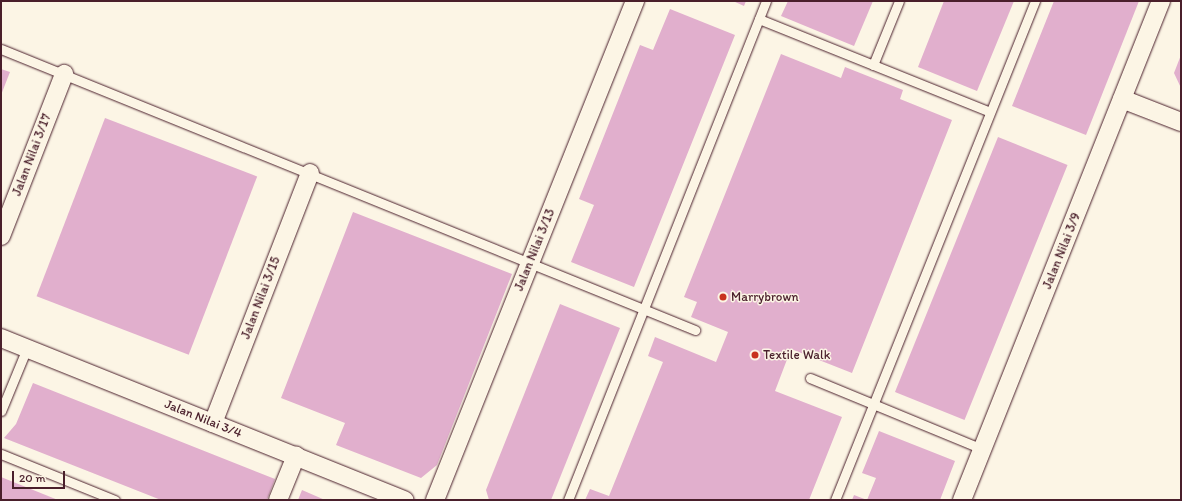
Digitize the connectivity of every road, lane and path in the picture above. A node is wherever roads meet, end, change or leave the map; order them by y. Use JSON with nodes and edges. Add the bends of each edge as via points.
{"nodes":[{"id":1,"x":634,"y":1,"type":"edge"},
{"id":2,"x":766,"y":1,"type":"edge"},
{"id":3,"x":899,"y":1,"type":"edge"},
{"id":4,"x":1035,"y":1,"type":"edge"},
{"id":5,"x":1161,"y":1,"type":"edge"},
{"id":6,"x":759,"y":19,"type":"junction"},
{"id":7,"x":1,"y":49,"type":"edge"},
{"id":8,"x":873,"y":65,"type":"junction"},
{"id":9,"x":64,"y":74,"type":"junction"},
{"id":10,"x":1122,"y":98,"type":"junction"},
{"id":11,"x":990,"y":112,"type":"junction"},
{"id":12,"x":1181,"y":122,"type":"edge"},
{"id":13,"x":310,"y":173,"type":"junction"},
{"id":14,"x":1,"y":236,"type":"edge"},
{"id":15,"x":530,"y":262,"type":"junction"},
{"id":16,"x":642,"y":308,"type":"junction"},
{"id":17,"x":695,"y":330,"type":"dead end"},
{"id":18,"x":1,"y":338,"type":"edge"},
{"id":19,"x":27,"y":348,"type":"junction"},
{"id":20,"x":810,"y":378,"type":"dead end"},
{"id":21,"x":874,"y":404,"type":"junction"},
{"id":22,"x":1,"y":411,"type":"edge"},
{"id":23,"x":213,"y":423,"type":"junction"},
{"id":24,"x":982,"y":449,"type":"junction"},
{"id":25,"x":1,"y":454,"type":"edge"},
{"id":26,"x":296,"y":456,"type":"junction"},
{"id":27,"x":115,"y":500,"type":"edge"},
{"id":28,"x":278,"y":500,"type":"edge"},
{"id":29,"x":404,"y":500,"type":"edge"},
{"id":30,"x":435,"y":500,"type":"edge"},
{"id":31,"x":568,"y":500,"type":"edge"},
{"id":32,"x":836,"y":500,"type":"edge"},
{"id":33,"x":962,"y":500,"type":"edge"}],
"edges":[{"from":1,"to":15,"type":"street","name":"Jalan Nilai 3/13"},
{"from":2,"to":6,"type":"lane"},
{"from":3,"to":8,"type":"lane"},
{"from":4,"to":11,"type":"lane"},
{"from":5,"to":10,"type":"street","name":"Jalan Nilai 3/9"},
{"from":6,"to":8,"type":"lane"},
{"from":6,"to":16,"type":"lane"},
{"from":7,"to":9,"type":"lane"},
{"from":8,"to":11,"type":"lane"},
{"from":9,"to":13,"type":"lane"},
{"from":9,"to":14,"type":"street","name":"Jalan Nilai 3/17"},
{"from":10,"to":12,"type":"street"},
{"from":10,"to":24,"type":"street","name":"Jalan Nilai 3/9"},
{"from":11,"to":21,"type":"lane"},
{"from":13,"to":15,"type":"lane"},
{"from":13,"to":23,"type":"street","name":"Jalan Nilai 3/15"},
{"from":15,"to":16,"type":"lane"},
{"from":15,"to":30,"type":"street","name":"Jalan Nilai 3/13"},
{"from":16,"to":17,"type":"lane"},
{"from":16,"to":31,"type":"lane"},
{"from":18,"to":19,"type":"street","name":"Jalan Nilai 3/4"},
{"from":19,"to":22,"type":"lane"},
{"from":19,"to":23,"type":"street","name":"Jalan Nilai 3/4"},
{"from":20,"to":21,"type":"lane"},
{"from":21,"to":24,"type":"lane"},
{"from":21,"to":32,"type":"lane"},
{"from":23,"to":26,"type":"street","name":"Jalan Nilai 3/4"},
{"from":24,"to":33,"type":"street","name":"Jalan Nilai 3/9"},
{"from":25,"to":27,"type":"lane"},
{"from":26,"to":28,"type":"street"},
{"from":26,"to":29,"type":"street","name":"Jalan Nilai 3/4"}]}
